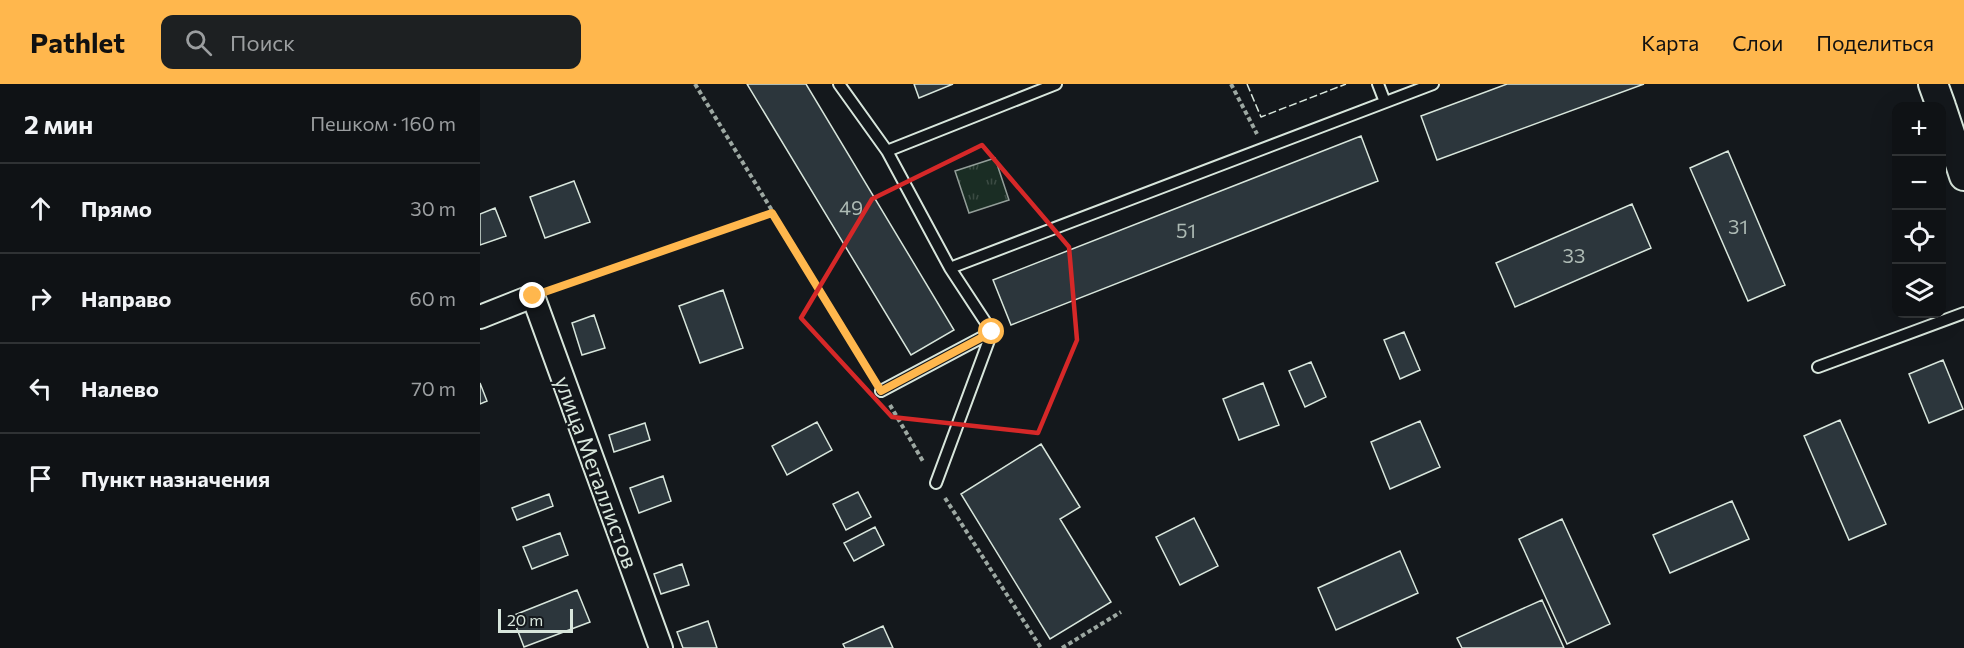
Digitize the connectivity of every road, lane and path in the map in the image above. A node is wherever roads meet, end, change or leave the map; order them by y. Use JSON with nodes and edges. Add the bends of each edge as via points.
{"nodes":[{"id":1,"x":694,"y":84,"type":"edge"},
{"id":2,"x":839,"y":84,"type":"edge"},
{"id":3,"x":1056,"y":84,"type":"edge"},
{"id":4,"x":1231,"y":84,"type":"edge"},
{"id":5,"x":1378,"y":84,"type":"edge"},
{"id":6,"x":1433,"y":84,"type":"edge"},
{"id":7,"x":1933,"y":84,"type":"edge"},
{"id":8,"x":1385,"y":102,"type":"junction"},
{"id":9,"x":1939,"y":102,"type":"edge"},
{"id":10,"x":1946,"y":123,"type":"edge"},
{"id":11,"x":1263,"y":148,"type":"junction"},
{"id":12,"x":886,"y":151,"type":"junction"},
{"id":13,"x":1964,"y":176,"type":"edge"},
{"id":14,"x":772,"y":213,"type":"junction"},
{"id":15,"x":950,"y":268,"type":"junction"},
{"id":16,"x":533,"y":296,"type":"junction"},
{"id":17,"x":1964,"y":313,"type":"edge"},
{"id":18,"x":480,"y":316,"type":"edge"},
{"id":19,"x":992,"y":332,"type":"junction"},
{"id":20,"x":1818,"y":367,"type":"dead end"},
{"id":21,"x":881,"y":391,"type":"junction"},
{"id":22,"x":936,"y":483,"type":"junction"},
{"id":23,"x":1120,"y":612,"type":"dead end"},
{"id":24,"x":661,"y":648,"type":"edge"},
{"id":25,"x":1041,"y":648,"type":"edge"},
{"id":26,"x":1062,"y":648,"type":"edge"}],
"edges":[{"from":1,"to":14,"type":"path"},
{"from":2,"to":12,"type":"lane"},
{"from":3,"to":12,"type":"lane"},
{"from":4,"to":11,"type":"path"},
{"from":5,"to":8,"type":"lane"},
{"from":6,"to":8,"type":"lane"},
{"from":7,"to":9,"type":"street"},
{"from":8,"to":11,"type":"lane"},
{"from":10,"to":13,"type":"street"},
{"from":11,"to":15,"type":"lane"},
{"from":12,"to":15,"type":"lane"},
{"from":14,"to":16,"type":"path"},
{"from":14,"to":21,"type":"path"},
{"from":15,"to":19,"type":"lane"},
{"from":16,"to":18,"type":"street"},
{"from":16,"to":24,"type":"street","name":"улица Металлистов"},
{"from":17,"to":20,"type":"lane"},
{"from":19,"to":21,"type":"lane"},
{"from":19,"to":22,"type":"lane"},
{"from":21,"to":22,"type":"path"},
{"from":22,"to":25,"type":"path"},
{"from":23,"to":26,"type":"path"}]}
